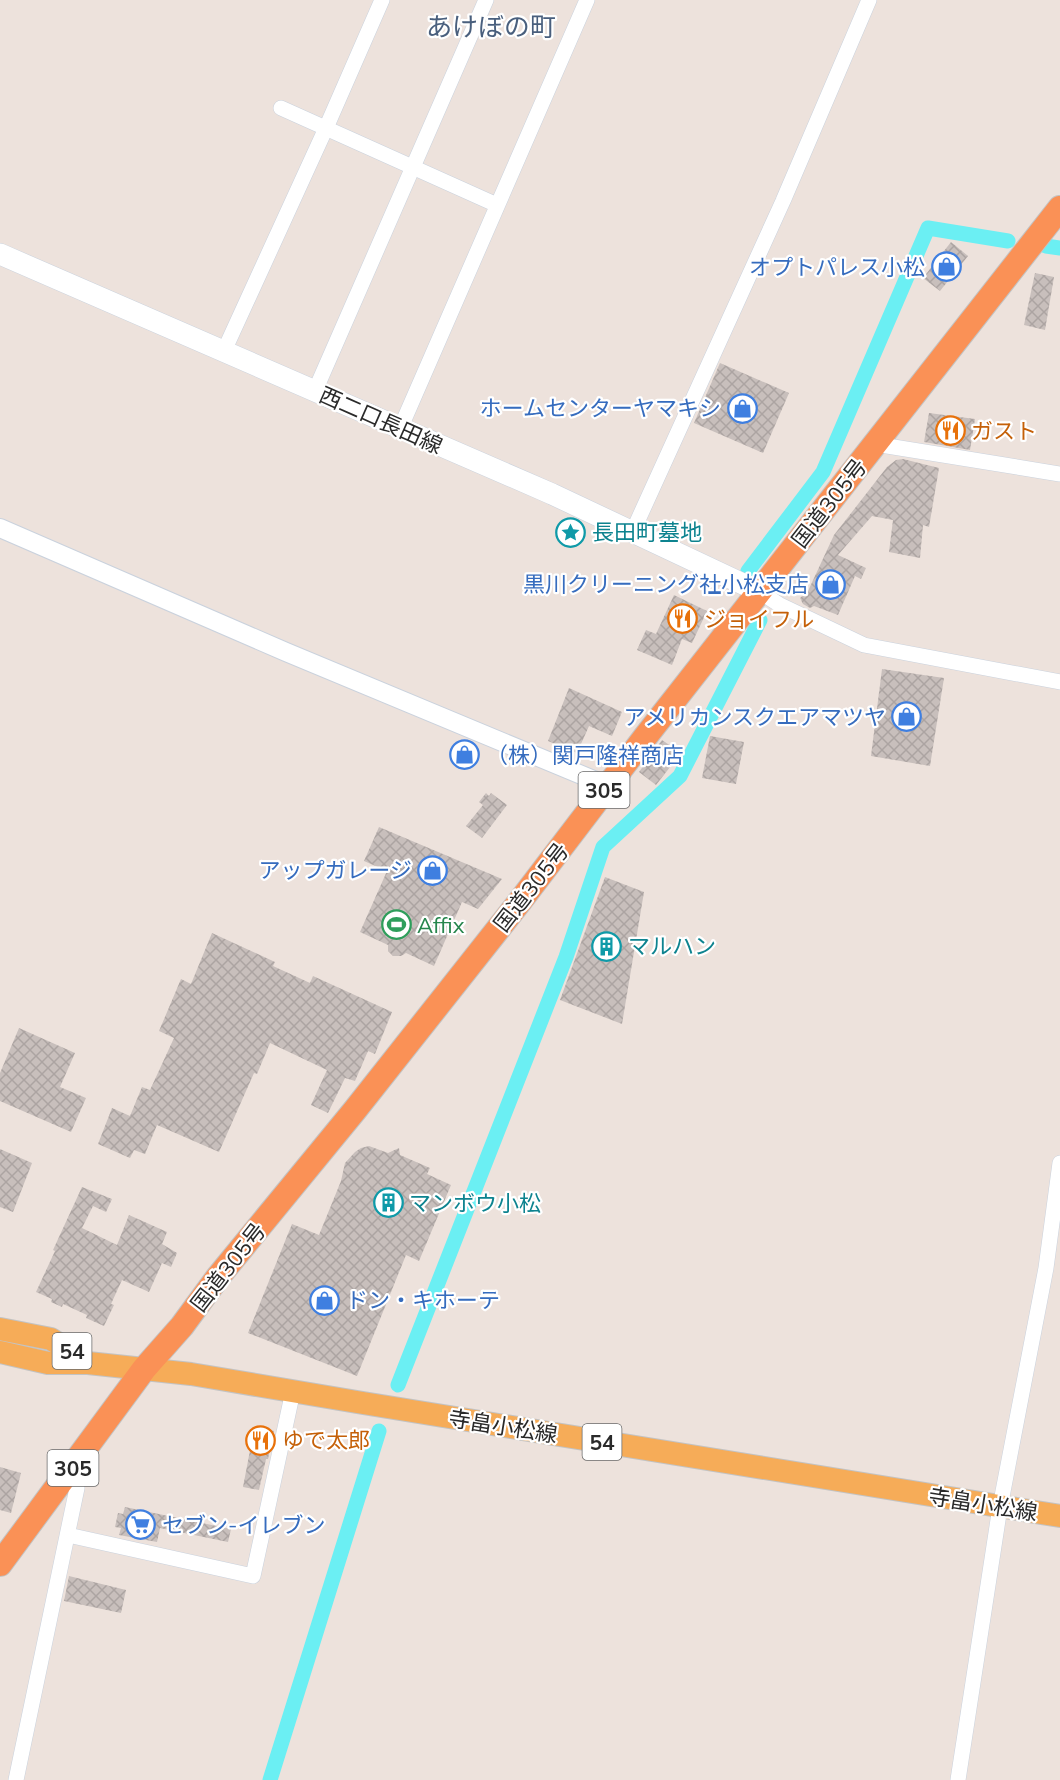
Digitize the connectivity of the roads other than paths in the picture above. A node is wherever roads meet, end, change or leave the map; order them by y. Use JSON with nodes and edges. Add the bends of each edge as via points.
{"nodes":[{"id":1,"x":382,"y":0,"type":"edge"},
{"id":2,"x":486,"y":0,"type":"edge"},
{"id":3,"x":587,"y":0,"type":"edge"},
{"id":4,"x":869,"y":0,"type":"edge"},
{"id":5,"x":281,"y":108,"type":"dead end"},
{"id":6,"x":326,"y":128,"type":"junction"},
{"id":7,"x":413,"y":167,"type":"junction"},
{"id":8,"x":497,"y":205,"type":"junction"},
{"id":9,"x":1060,"y":208,"type":"edge"},
{"id":10,"x":0,"y":254,"type":"edge"},
{"id":11,"x":224,"y":351,"type":"junction"},
{"id":12,"x":315,"y":391,"type":"junction"},
{"id":13,"x":400,"y":429,"type":"junction"},
{"id":14,"x":875,"y":444,"type":"junction"},
{"id":15,"x":1060,"y":474,"type":"edge"},
{"id":16,"x":0,"y":528,"type":"edge"},
{"id":17,"x":633,"y":531,"type":"junction"},
{"id":18,"x":760,"y":592,"type":"junction"},
{"id":19,"x":1060,"y":682,"type":"edge"},
{"id":20,"x":608,"y":786,"type":"junction"},
{"id":21,"x":1060,"y":1163,"type":"edge"},
{"id":22,"x":0,"y":1329,"type":"edge"},
{"id":23,"x":0,"y":1352,"type":"edge"},
{"id":24,"x":88,"y":1363,"type":"junction"},
{"id":25,"x":144,"y":1369,"type":"junction"},
{"id":26,"x":293,"y":1391,"type":"junction"},
{"id":27,"x":74,"y":1466,"type":"junction"},
{"id":28,"x":1000,"y":1507,"type":"junction"},
{"id":29,"x":1060,"y":1516,"type":"edge"},
{"id":30,"x":68,"y":1535,"type":"junction"},
{"id":31,"x":0,"y":1564,"type":"edge"},
{"id":32,"x":16,"y":1780,"type":"edge"},
{"id":33,"x":958,"y":1780,"type":"edge"}],
"edges":[{"from":1,"to":6,"type":"street"},
{"from":2,"to":7,"type":"street"},
{"from":3,"to":8,"type":"street"},
{"from":4,"to":17,"type":"street","via":[[783,201]]},
{"from":5,"to":6,"type":"street"},
{"from":6,"to":7,"type":"street"},
{"from":6,"to":11,"type":"street"},
{"from":7,"to":8,"type":"street"},
{"from":7,"to":12,"type":"street"},
{"from":8,"to":13,"type":"street"},
{"from":9,"to":14,"type":"highway","name":"国道305号","number":"305"},
{"from":10,"to":11,"type":"main road","name":"西二口長田線"},
{"from":11,"to":12,"type":"main road","name":"西二口長田線"},
{"from":12,"to":13,"type":"main road","name":"西二口長田線"},
{"from":13,"to":17,"type":"main road","name":"西二口長田線"},
{"from":14,"to":15,"type":"street"},
{"from":14,"to":18,"type":"highway","name":"国道305号","number":"305"},
{"from":16,"to":20,"type":"street"},
{"from":17,"to":18,"type":"main road","name":"西二口長田線"},
{"from":18,"to":19,"type":"street","via":[[864,645]]},
{"from":18,"to":20,"type":"highway","name":"国道305号","number":"305"},
{"from":20,"to":25,"type":"highway","name":"国道305号","number":"305","via":[[369,1092]]},
{"from":21,"to":28,"type":"street","via":[[1046,1268]]},
{"from":22,"to":24,"type":"main road","name":"寺畠小松線","number":"54","via":[[51,1339]]},
{"from":23,"to":24,"type":"main road","name":"寺畠小松線","number":"54","via":[[48,1363]]},
{"from":24,"to":25,"type":"main road","name":"寺畠小松線","number":"54"},
{"from":25,"to":26,"type":"main road","name":"寺畠小松線","number":"54"},
{"from":25,"to":27,"type":"highway","name":"国道305号","number":"305"},
{"from":26,"to":28,"type":"main road","name":"寺畠小松線","number":"54"},
{"from":26,"to":30,"type":"street","via":[[253,1576]]},
{"from":27,"to":30,"type":"street","via":[[77,1488]]},
{"from":27,"to":31,"type":"highway","name":"国道305号","number":"305"},
{"from":28,"to":29,"type":"main road","name":"寺畠小松線","number":"54"},
{"from":28,"to":33,"type":"street"},
{"from":30,"to":32,"type":"street"}]}
